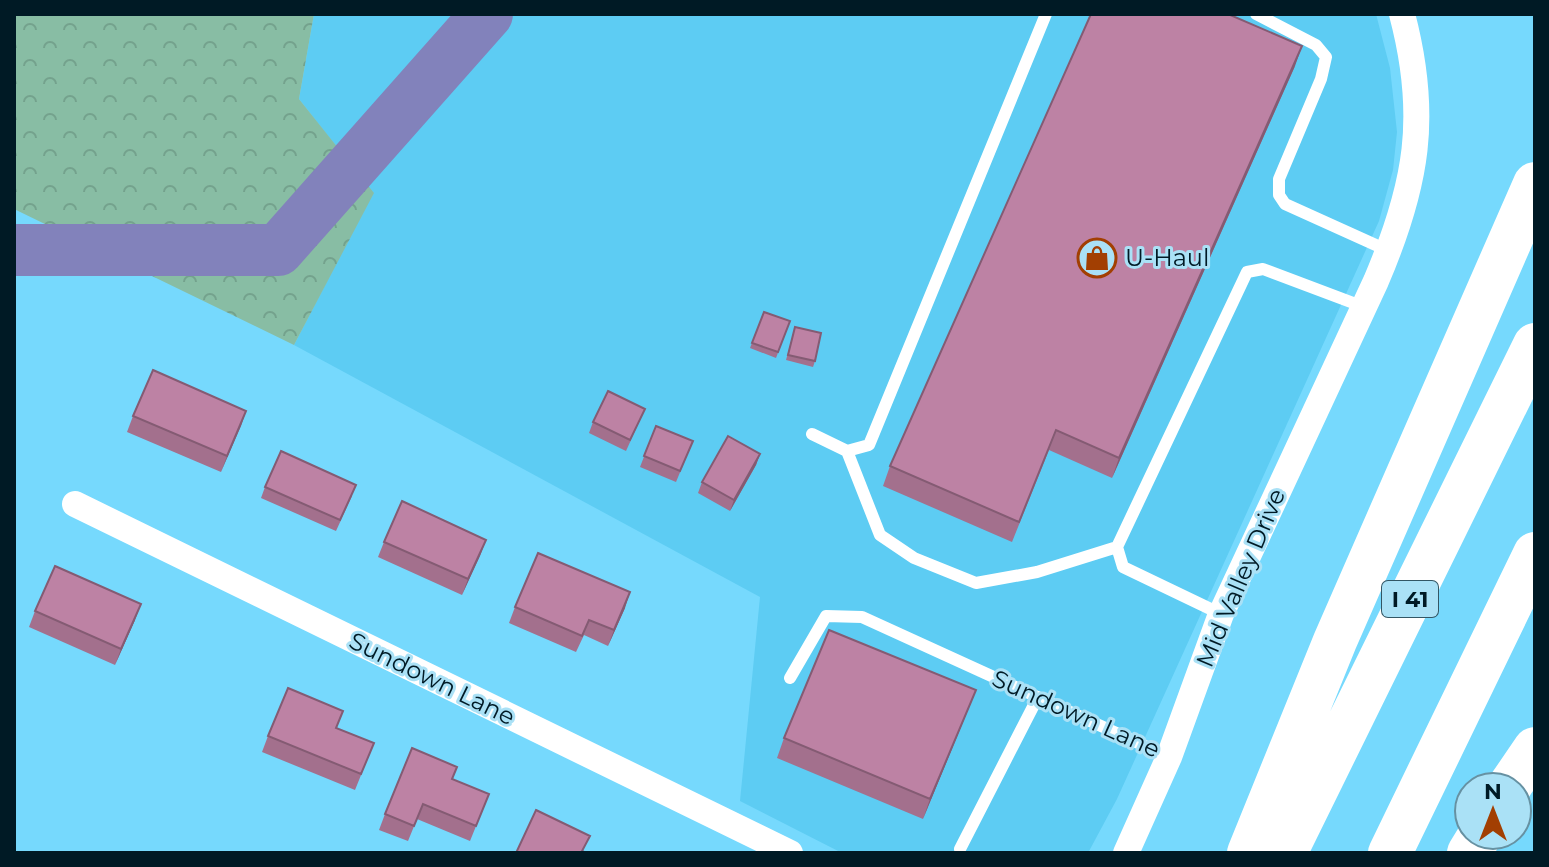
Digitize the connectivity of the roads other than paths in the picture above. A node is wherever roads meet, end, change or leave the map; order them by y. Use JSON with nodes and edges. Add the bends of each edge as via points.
{"nodes":[{"id":1,"x":1046,"y":14,"type":"edge"},
{"id":2,"x":1256,"y":14,"type":"edge"},
{"id":3,"x":1402,"y":14,"type":"edge"},
{"id":4,"x":1535,"y":184,"type":"edge"},
{"id":5,"x":1389,"y":251,"type":"junction"},
{"id":6,"x":1364,"y":307,"type":"junction"},
{"id":7,"x":1535,"y":345,"type":"edge"},
{"id":8,"x":812,"y":434,"type":"dead end"},
{"id":9,"x":847,"y":451,"type":"junction"},
{"id":10,"x":75,"y":504,"type":"dead end"},
{"id":11,"x":1117,"y":547,"type":"junction"},
{"id":12,"x":1535,"y":554,"type":"edge"},
{"id":13,"x":1221,"y":614,"type":"junction"},
{"id":14,"x":790,"y":678,"type":"dead end"},
{"id":15,"x":1038,"y":697,"type":"junction"},
{"id":16,"x":1535,"y":749,"type":"edge"},
{"id":17,"x":1169,"y":757,"type":"junction"},
{"id":18,"x":1520,"y":771,"type":"edge"},
{"id":19,"x":960,"y":849,"type":"dead end"},
{"id":20,"x":790,"y":853,"type":"edge"},
{"id":21,"x":1126,"y":853,"type":"edge"},
{"id":22,"x":1249,"y":853,"type":"edge"},
{"id":23,"x":1285,"y":853,"type":"edge"},
{"id":24,"x":1390,"y":853,"type":"edge"}],
"edges":[{"from":1,"to":9,"type":"lane","via":[[869,445]]},
{"from":2,"to":5,"type":"lane","via":[[1316,45],[1326,57],[1279,179],[1279,195],[1285,204]]},
{"from":3,"to":5,"type":"street","name":"Mid Valley Drive","via":[[1414,70],[1417,137],[1408,192]]},
{"from":4,"to":22,"type":"highway","via":[[1335,641]]},
{"from":5,"to":6,"type":"street","name":"Mid Valley Drive"},
{"from":6,"to":11,"type":"lane","via":[[1263,269],[1247,272]]},
{"from":6,"to":13,"type":"street","name":"Mid Valley Drive"},
{"from":7,"to":23,"type":"highway","number":"I 41"},
{"from":8,"to":9,"type":"lane"},
{"from":9,"to":11,"type":"lane","via":[[880,535],[914,558],[976,583],[1037,572]]},
{"from":10,"to":20,"type":"street","name":"Sundown Lane"},
{"from":11,"to":13,"type":"lane","via":[[1123,567]]},
{"from":12,"to":24,"type":"highway"},
{"from":13,"to":17,"type":"street","name":"Mid Valley Drive"},
{"from":14,"to":15,"type":"lane","name":"Sundown Lane","via":[[826,616],[862,617]]},
{"from":15,"to":17,"type":"lane","name":"Sundown Lane"},
{"from":15,"to":19,"type":"lane"},
{"from":16,"to":18,"type":"highway"},
{"from":17,"to":21,"type":"street","name":"Mid Valley Drive"}]}
